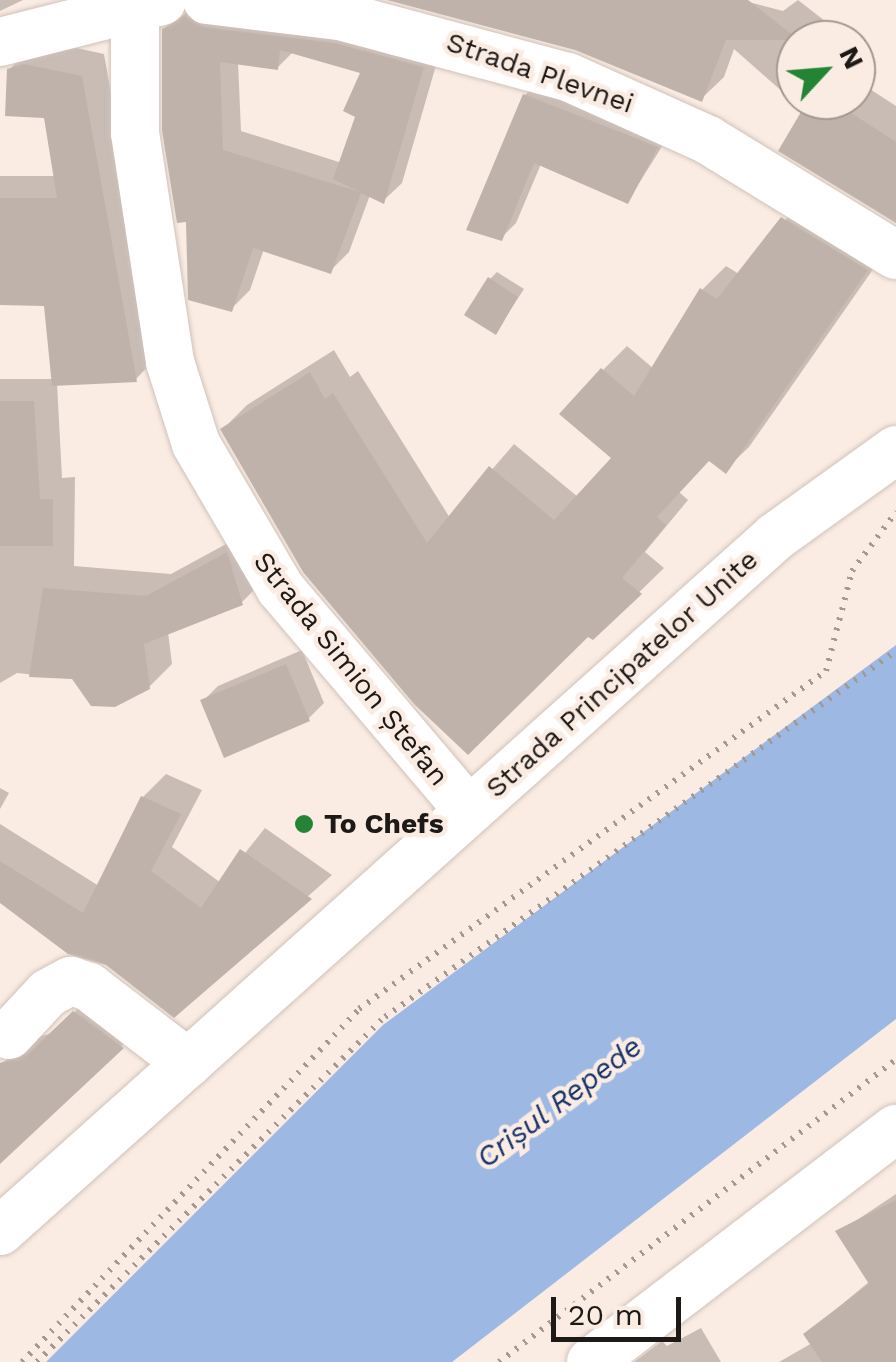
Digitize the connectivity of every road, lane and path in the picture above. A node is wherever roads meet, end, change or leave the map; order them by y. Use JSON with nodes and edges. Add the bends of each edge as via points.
{"nodes":[{"id":1,"x":207,"y":0,"type":"edge"},
{"id":2,"x":144,"y":2,"type":"edge"},
{"id":3,"x":0,"y":42,"type":"edge"},
{"id":4,"x":896,"y":255,"type":"edge"},
{"id":5,"x":896,"y":450,"type":"edge"},
{"id":6,"x":896,"y":512,"type":"edge"},
{"id":7,"x":896,"y":650,"type":"edge"},
{"id":8,"x":469,"y":812,"type":"junction"},
{"id":9,"x":8,"y":1036,"type":"dead end"},
{"id":10,"x":896,"y":1060,"type":"edge"},
{"id":11,"x":188,"y":1063,"type":"junction"},
{"id":12,"x":896,"y":1129,"type":"edge"},
{"id":13,"x":0,"y":1231,"type":"edge"},
{"id":14,"x":22,"y":1362,"type":"edge"},
{"id":15,"x":36,"y":1362,"type":"edge"},
{"id":16,"x":499,"y":1362,"type":"edge"},
{"id":17,"x":590,"y":1362,"type":"edge"}],
"edges":[{"from":1,"to":4,"type":"street","name":"Strada Plevnei","via":[[340,16],[568,77],[708,140]]},
{"from":2,"to":3,"type":"street"},
{"from":2,"to":8,"type":"street","name":"Strada Simion Ștefan","via":[[135,133],[170,362],[196,444],[280,588]]},
{"from":5,"to":8,"type":"street","name":"Strada Principatelor Unite","via":[[775,537]]},
{"from":6,"to":14,"type":"path","via":[[852,571],[826,671],[359,1009]]},
{"from":7,"to":15,"type":"path","via":[[385,1017]]},
{"from":8,"to":11,"type":"street","name":"Strada Principatelor Unite"},
{"from":9,"to":11,"type":"street","via":[[48,992],[70,981],[89,987]]},
{"from":10,"to":16,"type":"path"},
{"from":11,"to":13,"type":"street","name":"Strada Principatelor Unite"},
{"from":12,"to":17,"type":"street"}]}
